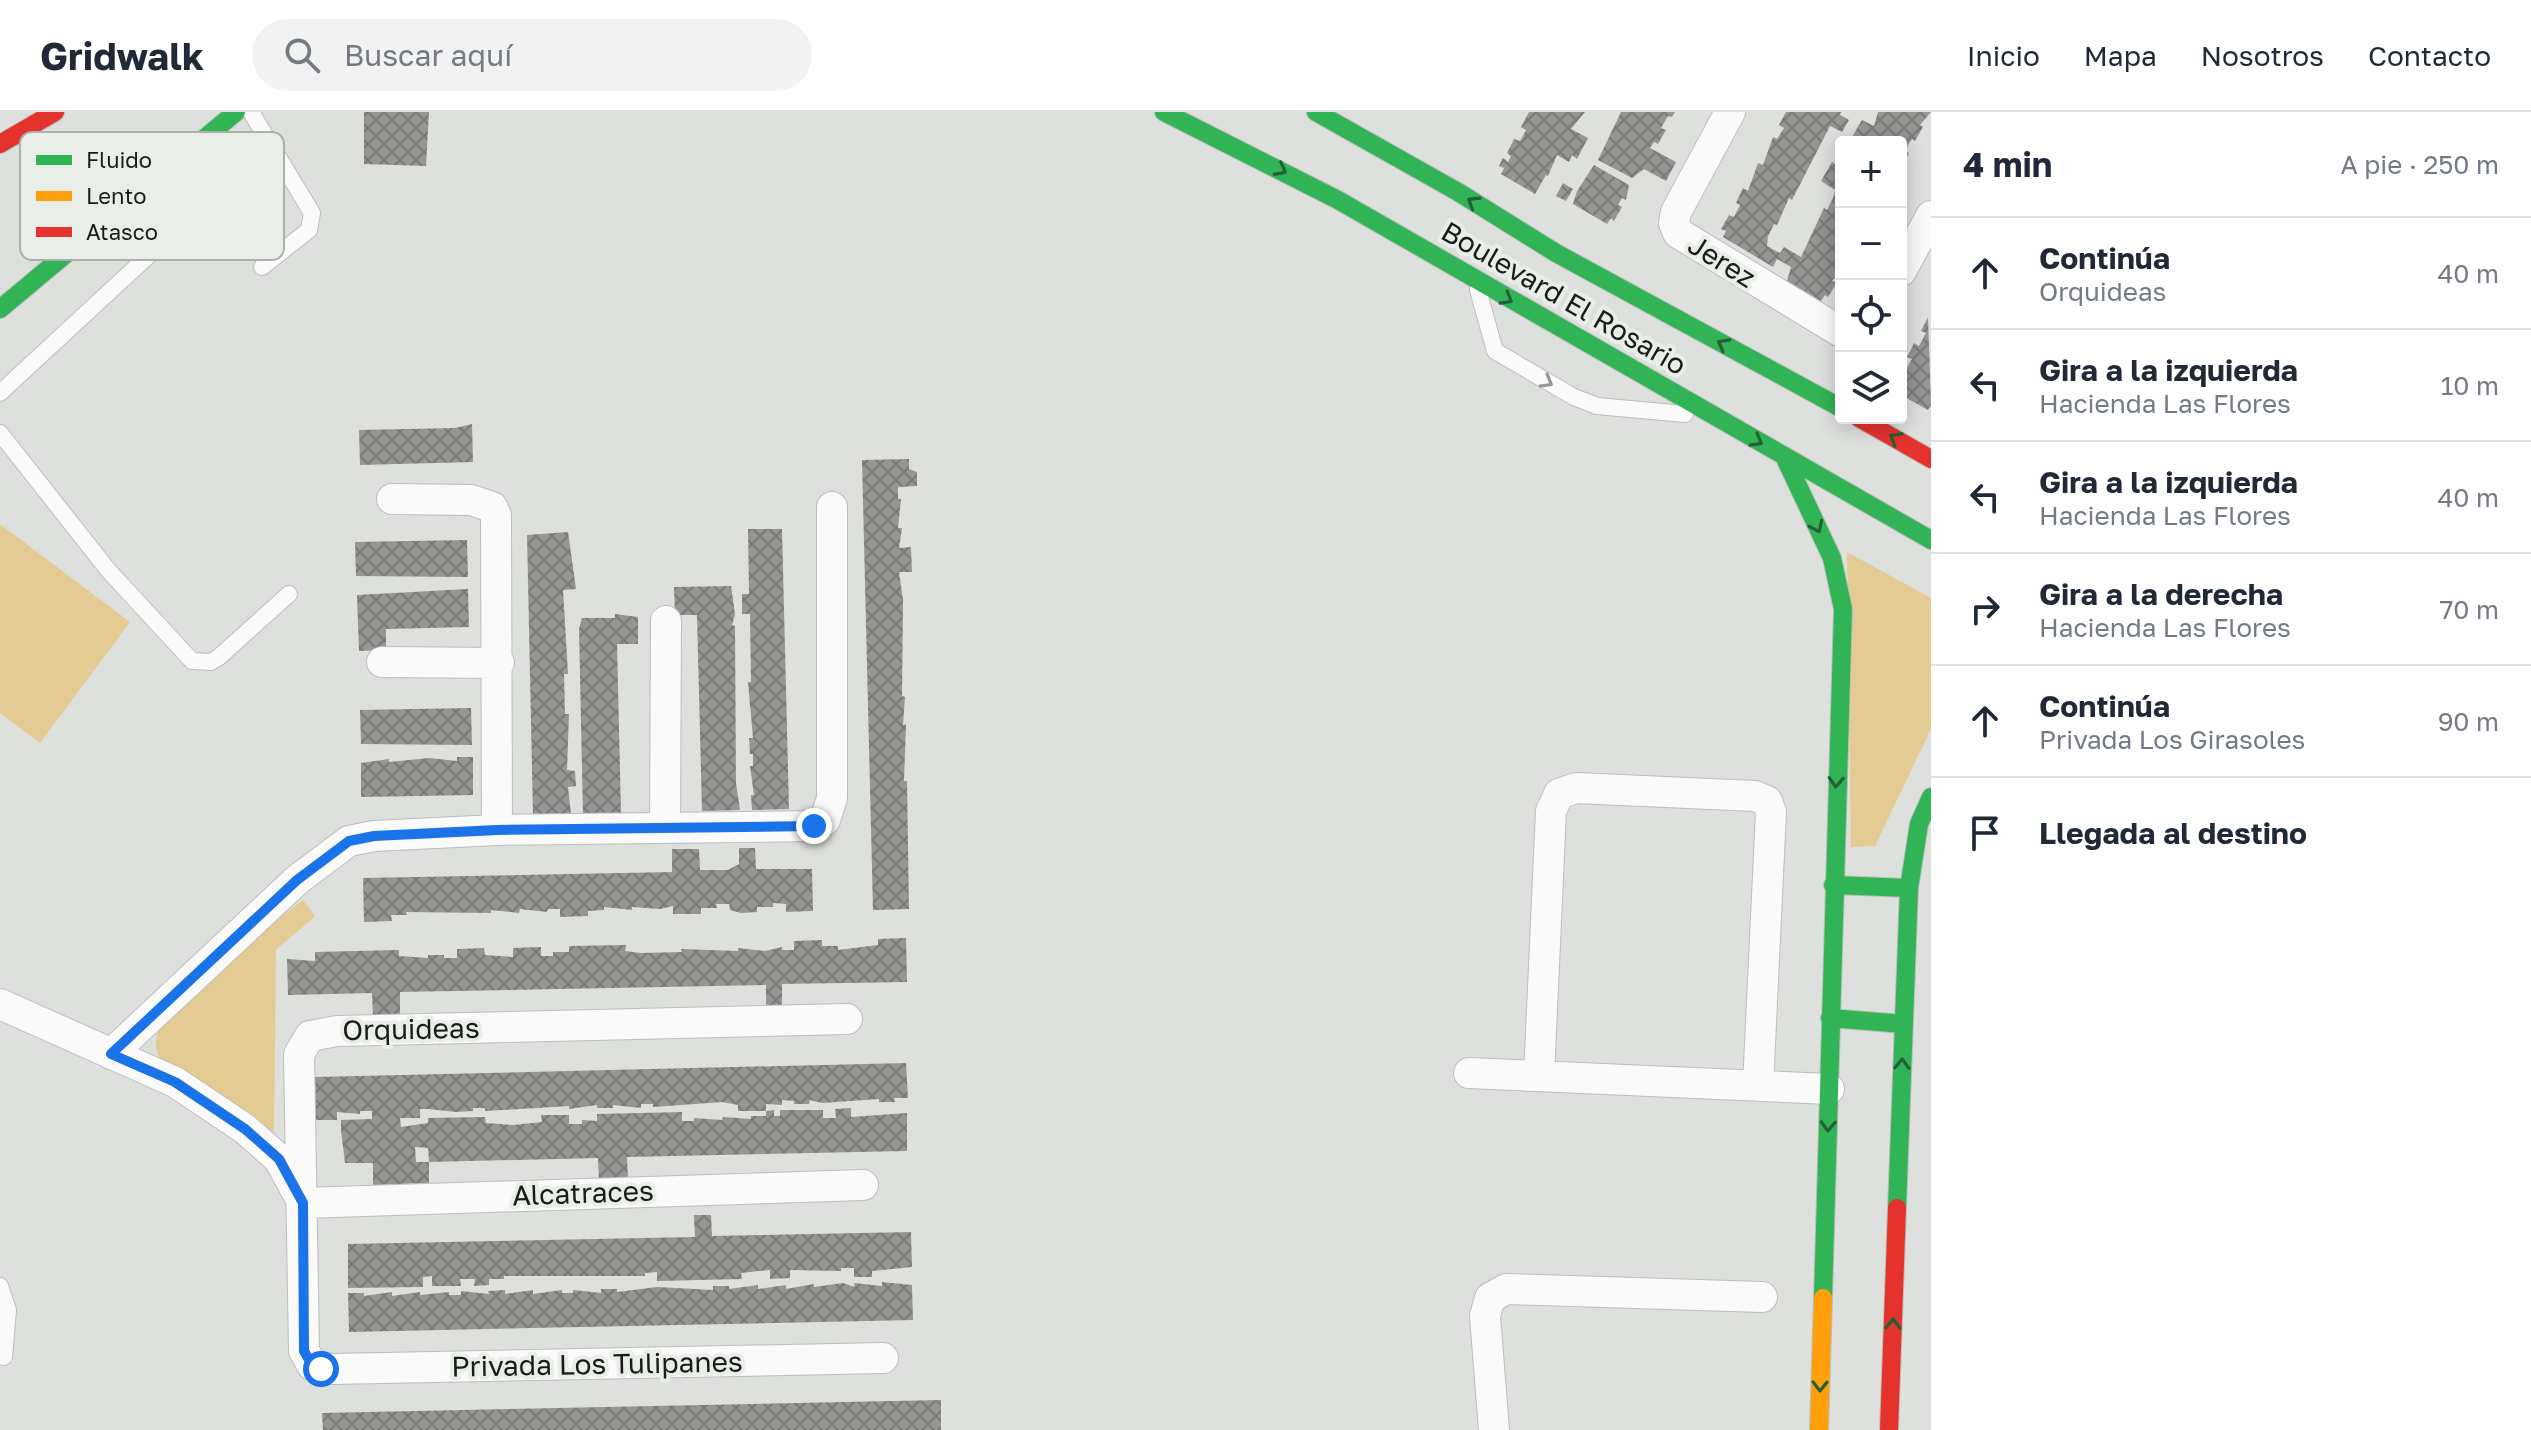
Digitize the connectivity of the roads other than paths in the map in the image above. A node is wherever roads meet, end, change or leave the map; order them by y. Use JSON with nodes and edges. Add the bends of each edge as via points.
{"nodes":[{"id":1,"x":55,"y":112,"type":"edge"},
{"id":2,"x":236,"y":112,"type":"edge"},
{"id":3,"x":251,"y":112,"type":"edge"},
{"id":4,"x":1164,"y":112,"type":"edge"},
{"id":5,"x":1316,"y":112,"type":"edge"},
{"id":6,"x":1730,"y":112,"type":"edge"},
{"id":7,"x":20,"y":132,"type":"edge"},
{"id":8,"x":21,"y":132,"type":"edge"},
{"id":9,"x":212,"y":132,"type":"edge"},
{"id":10,"x":263,"y":132,"type":"edge"},
{"id":11,"x":0,"y":144,"type":"edge"},
{"id":12,"x":284,"y":165,"type":"edge"},
{"id":13,"x":1931,"y":216,"type":"edge"},
{"id":14,"x":284,"y":251,"type":"edge"},
{"id":15,"x":39,"y":260,"type":"edge"},
{"id":16,"x":58,"y":260,"type":"edge"},
{"id":17,"x":140,"y":260,"type":"edge"},
{"id":18,"x":272,"y":260,"type":"edge"},
{"id":19,"x":1907,"y":260,"type":"edge"},
{"id":20,"x":262,"y":267,"type":"dead end"},
{"id":21,"x":13,"y":274,"type":"dead end"},
{"id":22,"x":1475,"y":280,"type":"junction"},
{"id":23,"x":0,"y":309,"type":"edge"},
{"id":24,"x":1835,"y":328,"type":"edge"},
{"id":25,"x":0,"y":393,"type":"edge"},
{"id":26,"x":1835,"y":405,"type":"edge"},
{"id":27,"x":1714,"y":417,"type":"junction"},
{"id":28,"x":1870,"y":424,"type":"edge"},
{"id":29,"x":0,"y":433,"type":"edge"},
{"id":30,"x":1784,"y":456,"type":"junction"},
{"id":31,"x":1931,"y":459,"type":"edge"},
{"id":32,"x":392,"y":499,"type":"dead end"},
{"id":33,"x":832,"y":507,"type":"dead end"},
{"id":34,"x":1931,"y":540,"type":"edge"},
{"id":35,"x":289,"y":594,"type":"dead end"},
{"id":36,"x":666,"y":621,"type":"dead end"},
{"id":37,"x":382,"y":662,"type":"dead end"},
{"id":38,"x":499,"y":663,"type":"junction"},
{"id":39,"x":1931,"y":797,"type":"edge"},
{"id":40,"x":665,"y":828,"type":"junction"},
{"id":41,"x":497,"y":830,"type":"junction"},
{"id":42,"x":1833,"y":885,"type":"junction"},
{"id":43,"x":1909,"y":888,"type":"junction"},
{"id":44,"x":0,"y":1004,"type":"edge"},
{"id":45,"x":1830,"y":1018,"type":"junction"},
{"id":46,"x":847,"y":1019,"type":"dead end"},
{"id":47,"x":1904,"y":1024,"type":"junction"},
{"id":48,"x":111,"y":1054,"type":"junction"},
{"id":49,"x":1469,"y":1073,"type":"dead end"},
{"id":50,"x":1539,"y":1076,"type":"junction"},
{"id":51,"x":1758,"y":1086,"type":"junction"},
{"id":52,"x":1829,"y":1089,"type":"junction"},
{"id":53,"x":863,"y":1185,"type":"dead end"},
{"id":54,"x":303,"y":1203,"type":"junction"},
{"id":55,"x":0,"y":1286,"type":"edge"},
{"id":56,"x":1762,"y":1297,"type":"dead end"},
{"id":57,"x":4,"y":1357,"type":"dead end"},
{"id":58,"x":883,"y":1358,"type":"dead end"},
{"id":59,"x":312,"y":1365,"type":"joint"},
{"id":60,"x":1494,"y":1430,"type":"edge"},
{"id":61,"x":1819,"y":1430,"type":"edge"},
{"id":62,"x":1889,"y":1430,"type":"edge"}],
"edges":[{"from":1,"to":8,"type":"main road"},
{"from":2,"to":9,"type":"main road"},
{"from":3,"to":10,"type":"lane"},
{"from":4,"to":22,"type":"main road","name":"Boulevard El Rosario","one_way":true,"via":[[1338,200]]},
{"from":26,"to":5,"type":"main road","name":"Boulevard El Rosario","one_way":true,"via":[[1556,253]]},
{"from":6,"to":24,"type":"street","name":"Jerez","via":[[1676,212],[1678,233]]},
{"from":7,"to":11,"type":"main road"},
{"from":12,"to":14,"type":"lane","via":[[309,205],[312,222]]},
{"from":13,"to":19,"type":"street"},
{"from":15,"to":21,"type":"main road"},
{"from":16,"to":23,"type":"main road"},
{"from":17,"to":25,"type":"lane"},
{"from":18,"to":20,"type":"lane"},
{"from":22,"to":27,"type":"main road","name":"Boulevard El Rosario","one_way":true},
{"from":22,"to":27,"type":"lane","one_way":true,"via":[[1495,351],[1574,397],[1597,406]]},
{"from":27,"to":30,"type":"main road","name":"Boulevard El Rosario","one_way":true},
{"from":31,"to":28,"type":"main road","one_way":true},
{"from":29,"to":35,"type":"lane","via":[[108,570],[192,661],[219,657]]},
{"from":30,"to":34,"type":"main road","name":"Boulevard El Rosario"},
{"from":30,"to":42,"type":"main road","one_way":true,"via":[[1832,558],[1843,609]]},
{"from":32,"to":38,"type":"street","via":[[471,500],[492,507],[498,525]]},
{"from":33,"to":40,"type":"street","via":[[832,798],[825,820],[814,826]]},
{"from":36,"to":40,"type":"street"},
{"from":37,"to":38,"type":"street"},
{"from":38,"to":41,"type":"street"},
{"from":39,"to":43,"type":"main road","via":[[1919,824]]},
{"from":40,"to":41,"type":"street"},
{"from":41,"to":48,"type":"street","via":[[349,841],[297,880]]},
{"from":42,"to":43,"type":"main road"},
{"from":42,"to":45,"type":"main road"},
{"from":43,"to":47,"type":"main road"},
{"from":44,"to":48,"type":"street"},
{"from":45,"to":47,"type":"main road"},
{"from":45,"to":52,"type":"main road"},
{"from":46,"to":54,"type":"street","name":"Orquideas","via":[[321,1032],[303,1043],[299,1054]]},
{"from":62,"to":47,"type":"main road","one_way":true},
{"from":48,"to":54,"type":"street","via":[[175,1082],[245,1129],[279,1159]]},
{"from":49,"to":50,"type":"street"},
{"from":50,"to":51,"type":"street"},
{"from":50,"to":51,"type":"street","via":[[1551,811],[1559,794],[1576,788],[1755,796],[1767,801],[1771,812]]},
{"from":51,"to":52,"type":"street"},
{"from":52,"to":61,"type":"main road","one_way":true},
{"from":53,"to":54,"type":"street","name":"Alcatraces"},
{"from":54,"to":59,"type":"street","name":"Orquideas","via":[[304,1351]]},
{"from":55,"to":57,"type":"lane","via":[[8,1310]]},
{"from":56,"to":60,"type":"street","via":[[1506,1289],[1490,1298],[1485,1316]]},
{"from":58,"to":59,"type":"street","name":"Privada Los Tulipanes","via":[[332,1369]]}]}
